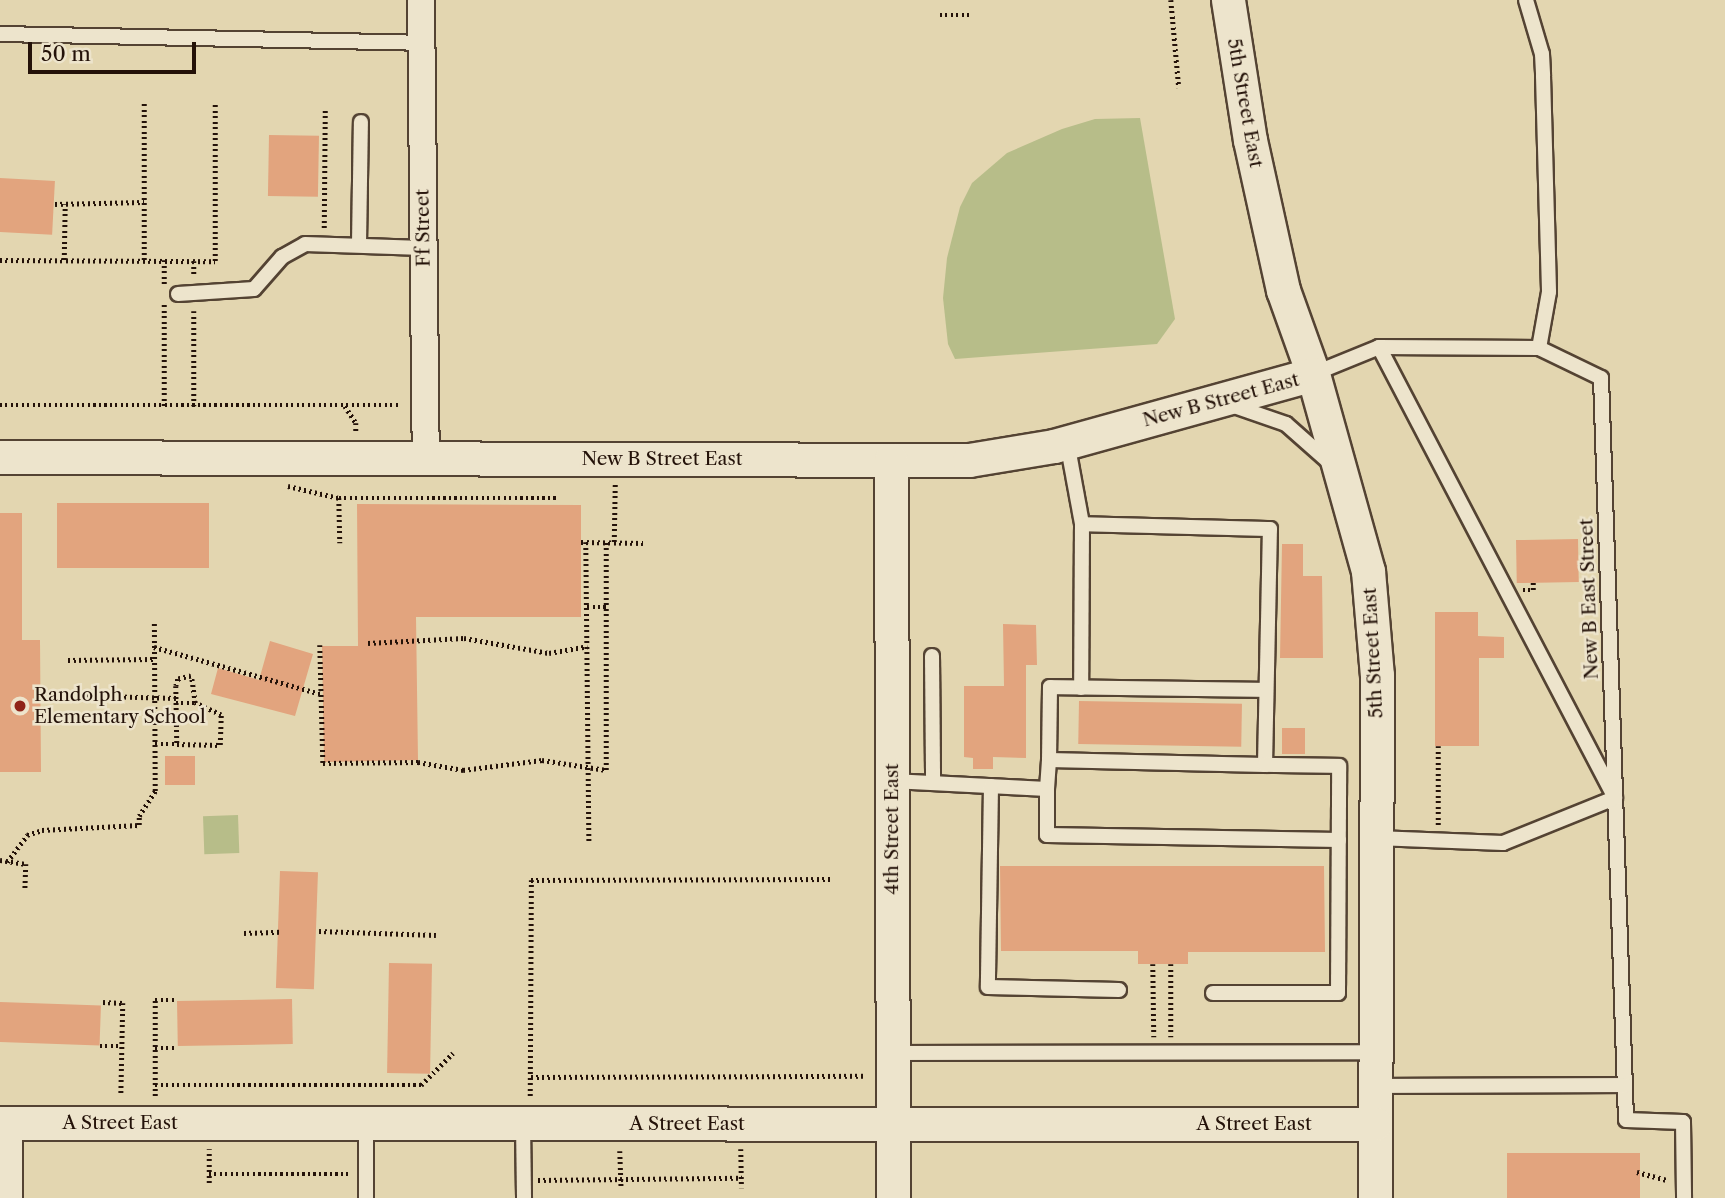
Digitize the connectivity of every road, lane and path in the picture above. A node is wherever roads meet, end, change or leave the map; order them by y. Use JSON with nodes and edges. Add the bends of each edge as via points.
{"nodes":[{"id":1,"x":421,"y":0,"type":"edge"},
{"id":2,"x":1171,"y":0,"type":"edge"},
{"id":3,"x":1228,"y":0,"type":"edge"},
{"id":4,"x":1526,"y":0,"type":"edge"},
{"id":5,"x":940,"y":15,"type":"dead end"},
{"id":6,"x":971,"y":15,"type":"dead end"},
{"id":7,"x":0,"y":34,"type":"edge"},
{"id":8,"x":421,"y":43,"type":"junction"},
{"id":9,"x":1179,"y":88,"type":"dead end"},
{"id":10,"x":145,"y":103,"type":"dead end"},
{"id":11,"x":215,"y":104,"type":"dead end"},
{"id":12,"x":325,"y":110,"type":"dead end"},
{"id":13,"x":361,"y":122,"type":"dead end"},
{"id":14,"x":144,"y":202,"type":"junction"},
{"id":15,"x":55,"y":204,"type":"dead end"},
{"id":16,"x":65,"y":204,"type":"junction"},
{"id":17,"x":324,"y":242,"type":"junction"},
{"id":18,"x":359,"y":244,"type":"junction"},
{"id":19,"x":423,"y":248,"type":"junction"},
{"id":20,"x":0,"y":260,"type":"edge"},
{"id":21,"x":64,"y":260,"type":"junction"},
{"id":22,"x":144,"y":260,"type":"junction"},
{"id":23,"x":164,"y":260,"type":"junction"},
{"id":24,"x":194,"y":261,"type":"junction"},
{"id":25,"x":164,"y":287,"type":"dead end"},
{"id":26,"x":194,"y":293,"type":"junction"},
{"id":27,"x":171,"y":297,"type":"joint"},
{"id":28,"x":1379,"y":347,"type":"junction"},
{"id":29,"x":1539,"y":348,"type":"junction"},
{"id":30,"x":1313,"y":374,"type":"junction"},
{"id":31,"x":1216,"y":401,"type":"junction"},
{"id":32,"x":0,"y":405,"type":"edge"},
{"id":33,"x":194,"y":405,"type":"junction"},
{"id":34,"x":401,"y":405,"type":"dead end"},
{"id":35,"x":163,"y":406,"type":"junction"},
{"id":36,"x":1068,"y":442,"type":"junction"},
{"id":37,"x":0,"y":457,"type":"edge"},
{"id":38,"x":426,"y":457,"type":"junction"},
{"id":39,"x":615,"y":458,"type":"junction"},
{"id":40,"x":891,"y":460,"type":"junction"},
{"id":41,"x":1341,"y":474,"type":"junction"},
{"id":42,"x":277,"y":479,"type":"dead end"},
{"id":43,"x":339,"y":498,"type":"junction"},
{"id":44,"x":558,"y":498,"type":"dead end"},
{"id":45,"x":1082,"y":524,"type":"junction"},
{"id":46,"x":606,"y":542,"type":"junction"},
{"id":47,"x":614,"y":542,"type":"junction"},
{"id":48,"x":341,"y":543,"type":"dead end"},
{"id":49,"x":643,"y":543,"type":"dead end"},
{"id":50,"x":587,"y":607,"type":"junction"},
{"id":51,"x":606,"y":607,"type":"junction"},
{"id":52,"x":154,"y":622,"type":"dead end"},
{"id":53,"x":368,"y":643,"type":"dead end"},
{"id":54,"x":320,"y":645,"type":"dead end"},
{"id":55,"x":587,"y":646,"type":"junction"},
{"id":56,"x":154,"y":647,"type":"junction"},
{"id":57,"x":932,"y":656,"type":"dead end"},
{"id":58,"x":154,"y":659,"type":"junction"},
{"id":59,"x":68,"y":660,"type":"dead end"},
{"id":60,"x":1081,"y":688,"type":"junction"},
{"id":61,"x":1266,"y":690,"type":"junction"},
{"id":62,"x":321,"y":694,"type":"junction"},
{"id":63,"x":64,"y":695,"type":"dead end"},
{"id":64,"x":154,"y":697,"type":"junction"},
{"id":65,"x":176,"y":700,"type":"junction"},
{"id":66,"x":195,"y":703,"type":"junction"},
{"id":67,"x":155,"y":744,"type":"junction"},
{"id":68,"x":177,"y":744,"type":"junction"},
{"id":69,"x":1438,"y":746,"type":"dead end"},
{"id":70,"x":1049,"y":760,"type":"junction"},
{"id":71,"x":1265,"y":765,"type":"junction"},
{"id":72,"x":589,"y":769,"type":"junction"},
{"id":73,"x":892,"y":781,"type":"junction"},
{"id":74,"x":933,"y":783,"type":"junction"},
{"id":75,"x":991,"y":786,"type":"junction"},
{"id":76,"x":1047,"y":789,"type":"junction"},
{"id":77,"x":1615,"y":798,"type":"junction"},
{"id":78,"x":1376,"y":838,"type":"junction"},
{"id":79,"x":1339,"y":840,"type":"junction"},
{"id":80,"x":1438,"y":841,"type":"junction"},
{"id":81,"x":589,"y":842,"type":"dead end"},
{"id":82,"x":0,"y":860,"type":"edge"},
{"id":83,"x":7,"y":862,"type":"junction"},
{"id":84,"x":832,"y":879,"type":"dead end"},
{"id":85,"x":25,"y":890,"type":"dead end"},
{"id":86,"x":319,"y":931,"type":"dead end"},
{"id":87,"x":280,"y":932,"type":"dead end"},
{"id":88,"x":244,"y":933,"type":"dead end"},
{"id":89,"x":436,"y":936,"type":"dead end"},
{"id":90,"x":1153,"y":964,"type":"dead end"},
{"id":91,"x":1171,"y":964,"type":"dead end"},
{"id":92,"x":1119,"y":990,"type":"dead end"},
{"id":93,"x":1213,"y":993,"type":"dead end"},
{"id":94,"x":175,"y":1000,"type":"dead end"},
{"id":95,"x":103,"y":1002,"type":"dead end"},
{"id":96,"x":122,"y":1045,"type":"junction"},
{"id":97,"x":100,"y":1046,"type":"dead end"},
{"id":98,"x":155,"y":1048,"type":"junction"},
{"id":99,"x":176,"y":1048,"type":"dead end"},
{"id":100,"x":1171,"y":1052,"type":"junction"},
{"id":101,"x":1375,"y":1052,"type":"junction"},
{"id":102,"x":453,"y":1053,"type":"dead end"},
{"id":103,"x":1154,"y":1053,"type":"junction"},
{"id":104,"x":893,"y":1064,"type":"junction"},
{"id":105,"x":530,"y":1077,"type":"junction"},
{"id":106,"x":155,"y":1085,"type":"junction"},
{"id":107,"x":1625,"y":1085,"type":"junction"},
{"id":108,"x":1375,"y":1086,"type":"junction"},
{"id":109,"x":155,"y":1107,"type":"dead end"},
{"id":110,"x":121,"y":1108,"type":"dead end"},
{"id":111,"x":3,"y":1123,"type":"edge"},
{"id":112,"x":366,"y":1123,"type":"junction"},
{"id":113,"x":526,"y":1124,"type":"junction"},
{"id":114,"x":620,"y":1124,"type":"junction"},
{"id":115,"x":741,"y":1124,"type":"junction"},
{"id":116,"x":893,"y":1124,"type":"junction"},
{"id":117,"x":1375,"y":1124,"type":"junction"},
{"id":118,"x":1637,"y":1172,"type":"dead end"},
{"id":119,"x":209,"y":1174,"type":"dead end"},
{"id":120,"x":366,"y":1174,"type":"junction"},
{"id":121,"x":742,"y":1178,"type":"junction"},
{"id":122,"x":620,"y":1179,"type":"junction"},
{"id":123,"x":523,"y":1180,"type":"junction"},
{"id":124,"x":1684,"y":1181,"type":"junction"},
{"id":125,"x":621,"y":1188,"type":"dead end"},
{"id":126,"x":741,"y":1188,"type":"dead end"},
{"id":127,"x":5,"y":1198,"type":"edge"},
{"id":128,"x":366,"y":1198,"type":"edge"},
{"id":129,"x":524,"y":1198,"type":"edge"},
{"id":130,"x":893,"y":1198,"type":"edge"},
{"id":131,"x":1375,"y":1198,"type":"edge"},
{"id":132,"x":1684,"y":1198,"type":"edge"}],
"edges":[{"from":1,"to":8,"type":"street","name":"Ff Street"},
{"from":2,"to":9,"type":"path"},
{"from":3,"to":30,"type":"street","name":"5th Street East","via":[[1250,140],[1283,290]]},
{"from":4,"to":29,"type":"lane","via":[[1542,54],[1543,76],[1549,292]]},
{"from":5,"to":6,"type":"path"},
{"from":7,"to":8,"type":"lane"},
{"from":8,"to":19,"type":"street","name":"Ff Street"},
{"from":10,"to":14,"type":"path"},
{"from":11,"to":24,"type":"path","via":[[215,261]]},
{"from":12,"to":17,"type":"path"},
{"from":13,"to":18,"type":"lane"},
{"from":14,"to":16,"type":"path"},
{"from":14,"to":22,"type":"path"},
{"from":15,"to":16,"type":"path"},
{"from":16,"to":21,"type":"path"},
{"from":17,"to":18,"type":"lane"},
{"from":17,"to":26,"type":"lane","via":[[295,248],[254,289]]},
{"from":18,"to":19,"type":"lane"},
{"from":19,"to":38,"type":"street","name":"Ff Street"},
{"from":20,"to":21,"type":"path"},
{"from":21,"to":22,"type":"path"},
{"from":22,"to":23,"type":"path"},
{"from":23,"to":24,"type":"path"},
{"from":23,"to":25,"type":"path"},
{"from":24,"to":26,"type":"path"},
{"from":26,"to":27,"type":"lane"},
{"from":26,"to":33,"type":"path"},
{"from":27,"to":35,"type":"path"},
{"from":28,"to":29,"type":"lane","name":"New B East Street"},
{"from":28,"to":30,"type":"lane","name":"New B East Street"},
{"from":28,"to":77,"type":"lane"},
{"from":29,"to":77,"type":"lane","name":"New B East Street","via":[[1601,378]]},
{"from":30,"to":31,"type":"street","name":"New B Street East"},
{"from":30,"to":41,"type":"street","name":"5th Street East"},
{"from":31,"to":36,"type":"street","name":"New B Street East"},
{"from":31,"to":41,"type":"lane","via":[[1261,412],[1286,424]]},
{"from":32,"to":35,"type":"path"},
{"from":33,"to":34,"type":"path"},
{"from":33,"to":35,"type":"path"},
{"from":36,"to":40,"type":"street","name":"New B Street East","via":[[970,460]]},
{"from":36,"to":45,"type":"lane"},
{"from":37,"to":38,"type":"street","name":"New B Street East"},
{"from":38,"to":39,"type":"street","name":"New B Street East"},
{"from":39,"to":40,"type":"street","name":"New B Street East"},
{"from":39,"to":47,"type":"path"},
{"from":40,"to":73,"type":"street","name":"4th Street East"},
{"from":41,"to":78,"type":"street","name":"5th Street East","via":[[1368,571],[1376,640]]},
{"from":42,"to":43,"type":"path","via":[[302,492]]},
{"from":43,"to":44,"type":"path"},
{"from":43,"to":48,"type":"path"},
{"from":45,"to":60,"type":"lane"},
{"from":45,"to":61,"type":"lane","via":[[1270,529]]},
{"from":46,"to":47,"type":"path"},
{"from":46,"to":50,"type":"path","via":[[584,542]]},
{"from":46,"to":51,"type":"path"},
{"from":47,"to":49,"type":"path"},
{"from":50,"to":51,"type":"path"},
{"from":50,"to":55,"type":"path"},
{"from":51,"to":72,"type":"path","via":[[606,770]]},
{"from":52,"to":56,"type":"path"},
{"from":53,"to":55,"type":"path","via":[[464,638],[549,653]]},
{"from":54,"to":62,"type":"path"},
{"from":55,"to":72,"type":"path"},
{"from":56,"to":58,"type":"path"},
{"from":56,"to":62,"type":"path"},
{"from":57,"to":74,"type":"lane"},
{"from":58,"to":59,"type":"path"},
{"from":58,"to":64,"type":"path"},
{"from":60,"to":61,"type":"lane"},
{"from":60,"to":70,"type":"lane","via":[[1051,687]]},
{"from":61,"to":71,"type":"lane"},
{"from":62,"to":72,"type":"path","via":[[323,763],[418,762],[463,770],[542,760]]},
{"from":63,"to":64,"type":"path"},
{"from":64,"to":65,"type":"path"},
{"from":64,"to":67,"type":"path"},
{"from":65,"to":66,"type":"path"},
{"from":65,"to":66,"type":"path","via":[[178,679],[191,676]]},
{"from":65,"to":68,"type":"path"},
{"from":66,"to":68,"type":"path","via":[[221,715],[220,745]]},
{"from":67,"to":68,"type":"path"},
{"from":67,"to":83,"type":"path","via":[[155,791],[139,816],[139,825],[42,830],[27,835]]},
{"from":69,"to":80,"type":"path"},
{"from":70,"to":71,"type":"lane"},
{"from":70,"to":76,"type":"lane"},
{"from":71,"to":79,"type":"lane","via":[[1339,766]]},
{"from":72,"to":81,"type":"path"},
{"from":73,"to":74,"type":"lane"},
{"from":73,"to":104,"type":"street","name":"4th Street East"},
{"from":74,"to":75,"type":"lane"},
{"from":75,"to":76,"type":"lane"},
{"from":75,"to":92,"type":"lane","via":[[988,988]]},
{"from":76,"to":79,"type":"lane","via":[[1047,835]]},
{"from":77,"to":80,"type":"lane","via":[[1503,843]]},
{"from":77,"to":107,"type":"lane","name":"New B East Street"},
{"from":78,"to":80,"type":"lane"},
{"from":78,"to":101,"type":"street","name":"5th Street East"},
{"from":79,"to":93,"type":"lane","via":[[1338,993]]},
{"from":82,"to":83,"type":"path"},
{"from":83,"to":85,"type":"path","via":[[26,864]]},
{"from":84,"to":105,"type":"path","via":[[531,880]]},
{"from":86,"to":89,"type":"path"},
{"from":87,"to":88,"type":"path"},
{"from":90,"to":103,"type":"path"},
{"from":91,"to":100,"type":"path"},
{"from":94,"to":98,"type":"path","via":[[155,1000]]},
{"from":95,"to":96,"type":"path","via":[[122,1003]]},
{"from":96,"to":97,"type":"path"},
{"from":96,"to":110,"type":"path"},
{"from":98,"to":99,"type":"path"},
{"from":98,"to":106,"type":"path"},
{"from":100,"to":101,"type":"lane"},
{"from":100,"to":103,"type":"lane"},
{"from":101,"to":108,"type":"street","name":"5th Street East"},
{"from":102,"to":106,"type":"path","via":[[421,1086]]},
{"from":103,"to":104,"type":"lane"},
{"from":104,"to":105,"type":"path"},
{"from":104,"to":116,"type":"street","name":"4th Street East"},
{"from":105,"to":113,"type":"path"},
{"from":106,"to":109,"type":"path"},
{"from":107,"to":108,"type":"lane"},
{"from":107,"to":124,"type":"lane","name":"New B East Street","via":[[1626,1120],[1683,1122]]},
{"from":108,"to":117,"type":"street","name":"5th Street East"},
{"from":111,"to":112,"type":"street","name":"A Street East"},
{"from":111,"to":127,"type":"street"},
{"from":112,"to":113,"type":"street","name":"A Street East"},
{"from":112,"to":120,"type":"lane"},
{"from":113,"to":114,"type":"street","name":"A Street East"},
{"from":113,"to":123,"type":"lane"},
{"from":114,"to":115,"type":"street","name":"A Street East"},
{"from":114,"to":122,"type":"path"},
{"from":115,"to":116,"type":"street","name":"A Street East"},
{"from":115,"to":121,"type":"path"},
{"from":116,"to":117,"type":"street","name":"A Street East"},
{"from":116,"to":130,"type":"street","name":"4th Street East"},
{"from":117,"to":131,"type":"street","name":"5th Street East"},
{"from":118,"to":124,"type":"path","via":[[1656,1180]]},
{"from":119,"to":120,"type":"path"},
{"from":120,"to":128,"type":"lane"},
{"from":121,"to":122,"type":"path"},
{"from":121,"to":126,"type":"path"},
{"from":122,"to":123,"type":"path"},
{"from":122,"to":125,"type":"path"},
{"from":123,"to":129,"type":"lane"},
{"from":124,"to":132,"type":"lane"}]}
